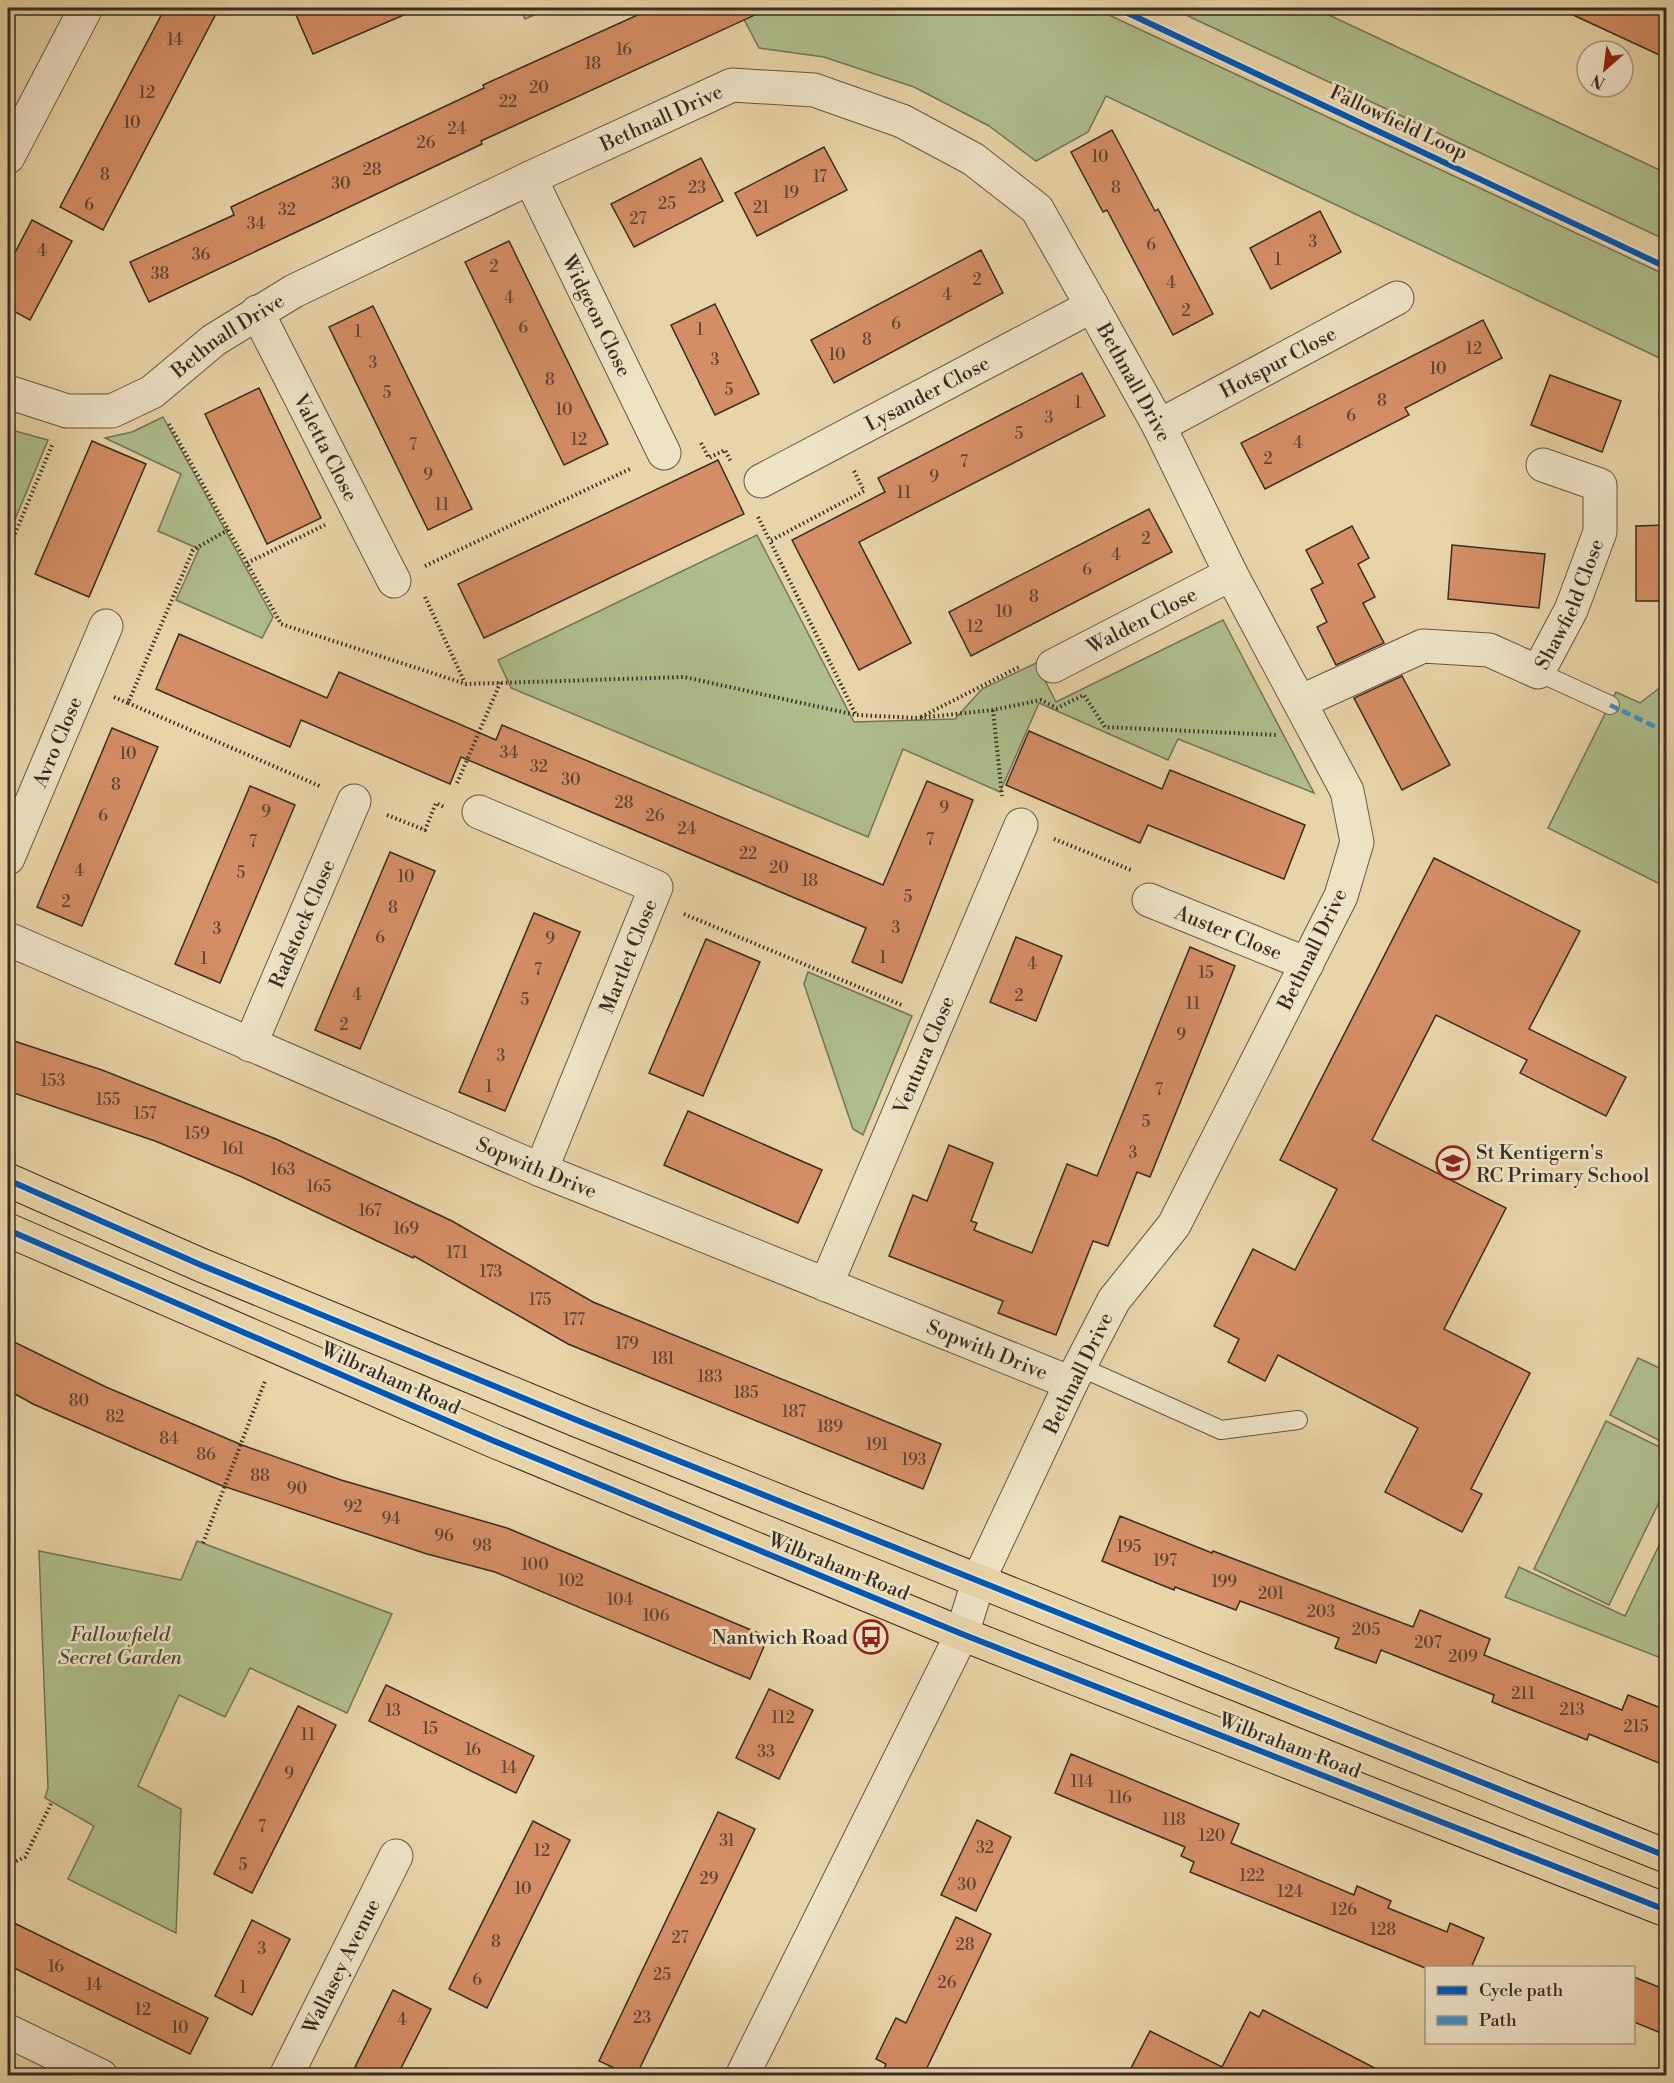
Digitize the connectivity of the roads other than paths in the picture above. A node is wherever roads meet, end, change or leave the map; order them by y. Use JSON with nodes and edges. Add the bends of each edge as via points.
{"nodes":[{"id":1,"x":86,"y":8,"type":"edge"},
{"id":2,"x":8,"y":157,"type":"edge"},
{"id":3,"x":530,"y":178,"type":"junction"},
{"id":4,"x":1397,"y":298,"type":"dead end"},
{"id":5,"x":1092,"y":306,"type":"junction"},
{"id":6,"x":257,"y":312,"type":"junction"},
{"id":7,"x":8,"y":392,"type":"edge"},
{"id":8,"x":1160,"y":426,"type":"junction"},
{"id":9,"x":664,"y":453,"type":"road end"},
{"id":10,"x":1543,"y":465,"type":"dead end"},
{"id":11,"x":761,"y":481,"type":"dead end"},
{"id":12,"x":1231,"y":574,"type":"junction"},
{"id":13,"x":404,"y":576,"type":"road end"},
{"id":14,"x":106,"y":626,"type":"dead end"},
{"id":15,"x":1053,"y":666,"type":"road end"},
{"id":16,"x":1538,"y":672,"type":"junction"},
{"id":17,"x":1300,"y":702,"type":"junction"},
{"id":18,"x":1610,"y":705,"type":"dead end"},
{"id":19,"x":354,"y":801,"type":"road end"},
{"id":20,"x":464,"y":806,"type":"road end"},
{"id":21,"x":1021,"y":825,"type":"road end"},
{"id":22,"x":8,"y":858,"type":"edge"},
{"id":23,"x":1149,"y":900,"type":"road end"},
{"id":24,"x":8,"y":939,"type":"edge"},
{"id":25,"x":1307,"y":964,"type":"junction"},
{"id":26,"x":250,"y":1045,"type":"junction"},
{"id":27,"x":541,"y":1170,"type":"junction"},
{"id":28,"x":8,"y":1180,"type":"edge"},
{"id":29,"x":8,"y":1230,"type":"edge"},
{"id":30,"x":201,"y":1265,"type":"junction"},
{"id":31,"x":826,"y":1285,"type":"junction"},
{"id":32,"x":184,"y":1308,"type":"junction"},
{"id":33,"x":1075,"y":1375,"type":"junction"},
{"id":34,"x":1298,"y":1420,"type":"dead end"},
{"id":35,"x":979,"y":1579,"type":"junction"},
{"id":36,"x":962,"y":1634,"type":"junction"},
{"id":37,"x":396,"y":1856,"type":"dead end"},
{"id":38,"x":1666,"y":1856,"type":"edge"},
{"id":39,"x":1666,"y":1910,"type":"edge"},
{"id":40,"x":8,"y":2031,"type":"edge"},
{"id":41,"x":101,"y":2076,"type":"edge"},
{"id":42,"x":286,"y":2076,"type":"edge"},
{"id":43,"x":742,"y":2076,"type":"edge"}],
"edges":[{"from":1,"to":2,"type":"street"},
{"from":3,"to":5,"type":"street","name":"Bethnall Drive","via":[[732,85],[814,90],[902,121],[982,166],[1037,209]]},
{"from":3,"to":6,"type":"street","name":"Bethnall Drive"},
{"from":3,"to":9,"type":"street","name":"Widgeon Close"},
{"from":4,"to":8,"type":"street","name":"Hotspur Close"},
{"from":5,"to":8,"type":"street","name":"Bethnall Drive"},
{"from":5,"to":11,"type":"street","name":"Lysander Close"},
{"from":6,"to":7,"type":"street","name":"Bethnall Drive","via":[[214,340],[152,392],[112,411],[67,411]]},
{"from":6,"to":13,"type":"street","name":"Valetta Close","via":[[358,508]]},
{"from":8,"to":12,"type":"street","name":"Bethnall Drive"},
{"from":10,"to":16,"type":"street","name":"Shawfield Close","via":[[1600,485],[1600,532],[1571,610]]},
{"from":12,"to":15,"type":"street","name":"Walden Close"},
{"from":12,"to":17,"type":"street","name":"Bethnall Drive"},
{"from":14,"to":22,"type":"street","name":"Avro Close"},
{"from":16,"to":17,"type":"street","name":"Shawfield Close","via":[[1489,650],[1423,646]]},
{"from":16,"to":18,"type":"lane"},
{"from":17,"to":25,"type":"street","name":"Bethnall Drive","via":[[1347,791],[1357,842],[1341,896]]},
{"from":19,"to":26,"type":"street","name":"Radstock Close"},
{"from":20,"to":27,"type":"street","name":"Martlet Close","via":[[656,887]]},
{"from":21,"to":31,"type":"street","name":"Ventura Close"},
{"from":23,"to":25,"type":"street","name":"Auster Close"},
{"from":24,"to":26,"type":"street","name":"Sopwith Drive"},
{"from":25,"to":33,"type":"street","name":"Bethnall Drive","via":[[1174,1225],[1114,1300]]},
{"from":26,"to":27,"type":"street","name":"Sopwith Drive"},
{"from":27,"to":31,"type":"street","name":"Sopwith Drive"},
{"from":28,"to":30,"type":"highway","name":"Wilbraham Road"},
{"from":29,"to":32,"type":"highway","name":"Wilbraham Road"},
{"from":30,"to":32,"type":"highway"},
{"from":30,"to":35,"type":"highway","name":"Wilbraham Road"},
{"from":31,"to":33,"type":"street","name":"Sopwith Drive"},
{"from":32,"to":36,"type":"highway","name":"Wilbraham Road"},
{"from":33,"to":34,"type":"lane","via":[[1221,1430]]},
{"from":33,"to":35,"type":"street","name":"Bethnall Drive"},
{"from":35,"to":36,"type":"street"},
{"from":35,"to":38,"type":"highway","name":"Wilbraham Road"},
{"from":36,"to":39,"type":"highway","name":"Wilbraham Road"},
{"from":36,"to":43,"type":"street"},
{"from":37,"to":42,"type":"street","name":"Wallasey Avenue"},
{"from":40,"to":41,"type":"street"}]}
